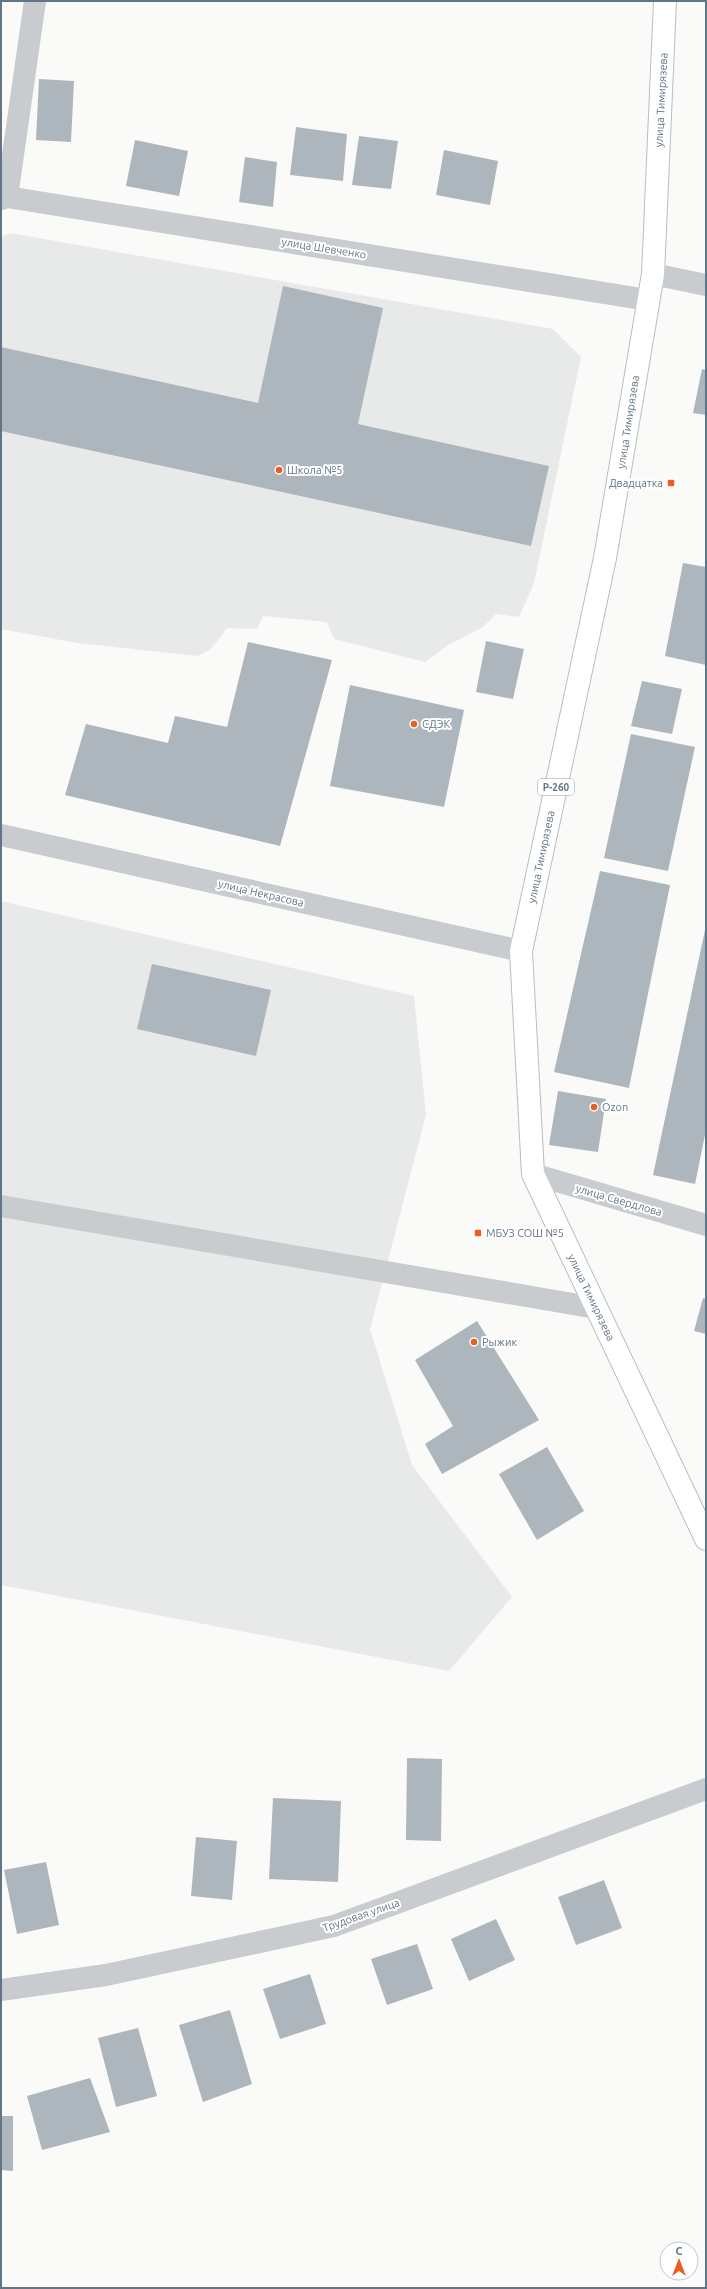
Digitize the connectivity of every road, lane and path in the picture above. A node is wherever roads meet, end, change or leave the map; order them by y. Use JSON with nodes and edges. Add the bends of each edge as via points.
{"nodes":[{"id":1,"x":34,"y":1,"type":"edge"},
{"id":2,"x":665,"y":1,"type":"edge"},
{"id":3,"x":4,"y":198,"type":"edge"},
{"id":4,"x":653,"y":274,"type":"junction"},
{"id":5,"x":706,"y":285,"type":"edge"},
{"id":6,"x":648,"y":300,"type":"junction"},
{"id":7,"x":1,"y":835,"type":"edge"},
{"id":8,"x":522,"y":951,"type":"junction"},
{"id":9,"x":533,"y":1174,"type":"junction"},
{"id":10,"x":1,"y":1206,"type":"edge"},
{"id":11,"x":706,"y":1225,"type":"edge"},
{"id":12,"x":596,"y":1308,"type":"junction"},
{"id":13,"x":706,"y":1539,"type":"edge"},
{"id":14,"x":706,"y":1789,"type":"edge"},
{"id":15,"x":1,"y":1990,"type":"edge"}],
"edges":[{"from":1,"to":3,"type":"street"},
{"from":2,"to":4,"type":"highway","name":"улица Тимирязева","number":"Р-260"},
{"from":3,"to":6,"type":"street","name":"улица Шевченко"},
{"from":4,"to":5,"type":"street"},
{"from":4,"to":6,"type":"highway","name":"улица Тимирязева","number":"Р-260"},
{"from":6,"to":8,"type":"highway","name":"улица Тимирязева","number":"Р-260","via":[[605,558]]},
{"from":7,"to":8,"type":"street","name":"улица Некрасова"},
{"from":8,"to":9,"type":"highway","name":"улица Тимирязева","number":"Р-260"},
{"from":9,"to":11,"type":"street","name":"улица Свердлова"},
{"from":9,"to":12,"type":"highway","name":"улица Тимирязева","number":"Р-260"},
{"from":10,"to":12,"type":"street"},
{"from":12,"to":13,"type":"highway","name":"улица Тимирязева","number":"Р-260"},
{"from":14,"to":15,"type":"street","name":"Трудовая улица","via":[[334,1926],[106,1975]]}]}
